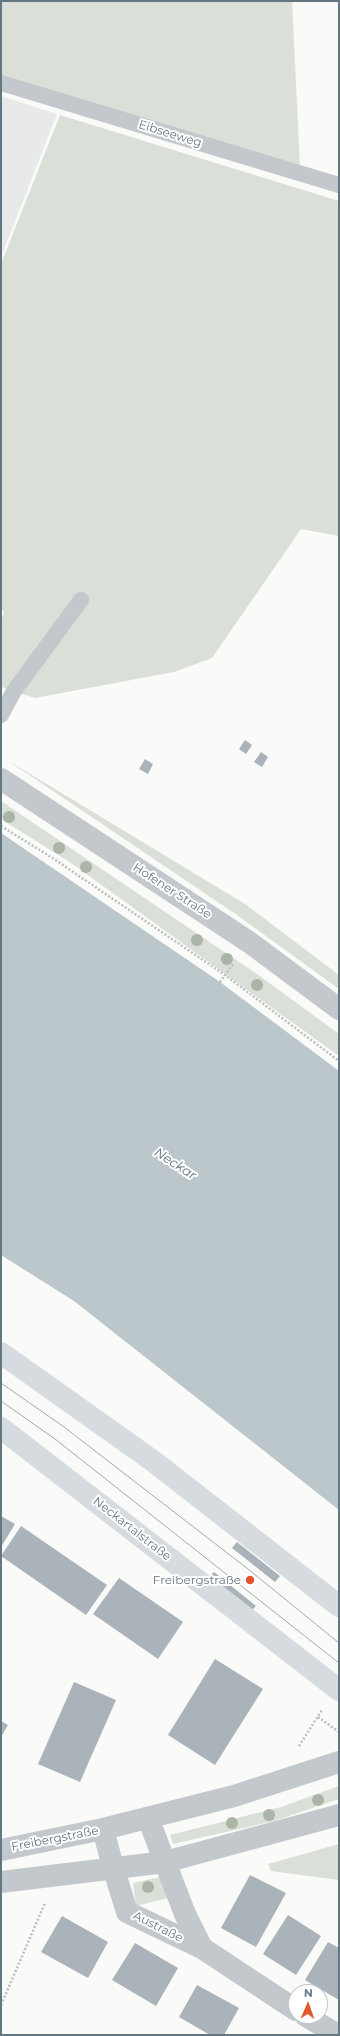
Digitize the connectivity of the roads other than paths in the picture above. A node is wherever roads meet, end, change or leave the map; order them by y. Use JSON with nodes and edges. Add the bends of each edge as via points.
{"nodes":[{"id":1,"x":1,"y":83,"type":"edge"},
{"id":2,"x":339,"y":185,"type":"edge"},
{"id":3,"x":81,"y":600,"type":"dead end"},
{"id":4,"x":1,"y":715,"type":"edge"},
{"id":5,"x":1,"y":778,"type":"edge"},
{"id":6,"x":339,"y":1009,"type":"edge"},
{"id":7,"x":1,"y":1353,"type":"edge"},
{"id":8,"x":1,"y":1428,"type":"edge"},
{"id":9,"x":339,"y":1606,"type":"edge"},
{"id":10,"x":338,"y":1689,"type":"edge"},
{"id":11,"x":339,"y":1762,"type":"edge"},
{"id":12,"x":339,"y":1815,"type":"edge"},
{"id":13,"x":148,"y":1818,"type":"junction"},
{"id":14,"x":103,"y":1829,"type":"junction"},
{"id":15,"x":1,"y":1850,"type":"edge"},
{"id":16,"x":165,"y":1862,"type":"junction"},
{"id":17,"x":113,"y":1867,"type":"junction"},
{"id":18,"x":1,"y":1882,"type":"edge"},
{"id":19,"x":202,"y":1948,"type":"junction"},
{"id":20,"x":288,"y":2005,"type":"edge"},
{"id":21,"x":319,"y":2024,"type":"edge"},
{"id":22,"x":338,"y":2035,"type":"edge"}],
"edges":[{"from":1,"to":2,"type":"lane","name":"Eibseeweg"},
{"from":3,"to":4,"type":"lane","via":[[14,691]]},
{"from":5,"to":6,"type":"street","name":"Hofener Straße","via":[[249,942]]},
{"from":7,"to":9,"type":"main road","via":[[153,1461]]},
{"from":8,"to":10,"type":"main road","name":"Neckartalstraße"},
{"from":11,"to":13,"type":"street","name":"Freibergstraße","via":[[234,1796]]},
{"from":12,"to":16,"type":"street"},
{"from":13,"to":14,"type":"street","name":"Freibergstraße"},
{"from":13,"to":16,"type":"street","name":"Austraße"},
{"from":14,"to":15,"type":"street","name":"Freibergstraße"},
{"from":14,"to":17,"type":"street","name":"Austraße"},
{"from":16,"to":17,"type":"street"},
{"from":16,"to":19,"type":"street","name":"Austraße","via":[[185,1914]]},
{"from":17,"to":18,"type":"street"},
{"from":17,"to":19,"type":"street","name":"Austraße","via":[[127,1912]]},
{"from":19,"to":20,"type":"street","name":"Austraße"},
{"from":21,"to":22,"type":"street"}]}
